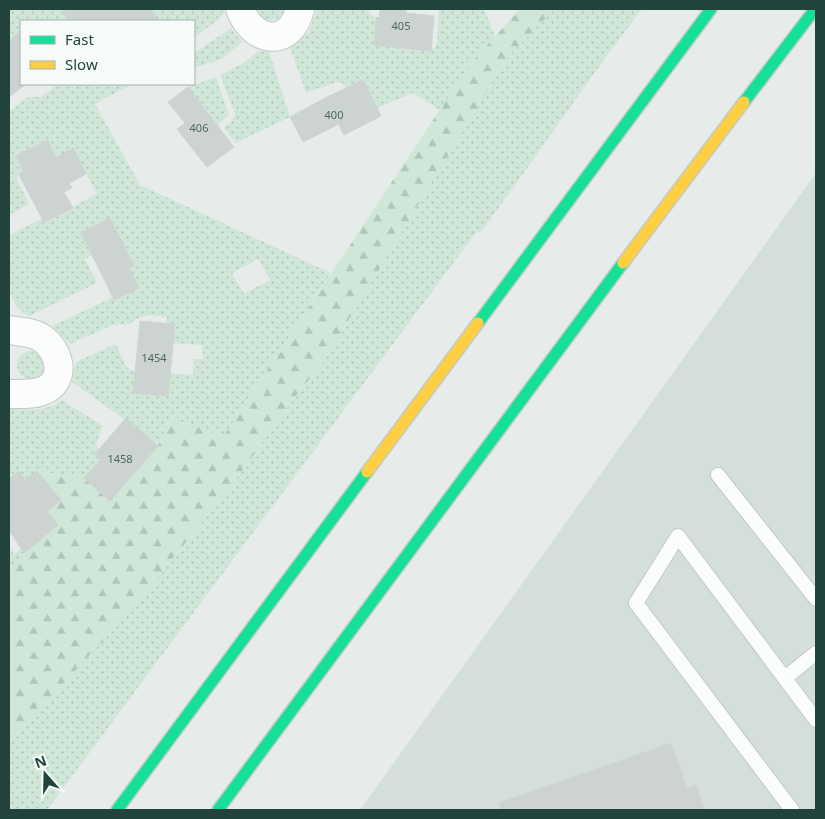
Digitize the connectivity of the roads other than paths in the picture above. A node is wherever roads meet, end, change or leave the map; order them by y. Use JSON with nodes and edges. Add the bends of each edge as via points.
{"nodes":[{"id":1,"x":240,"y":9,"type":"edge"},
{"id":2,"x":300,"y":9,"type":"edge"},
{"id":3,"x":711,"y":9,"type":"edge"},
{"id":4,"x":815,"y":9,"type":"edge"},
{"id":5,"x":9,"y":330,"type":"edge"},
{"id":6,"x":9,"y":394,"type":"edge"},
{"id":7,"x":718,"y":475,"type":"dead end"},
{"id":8,"x":816,"y":599,"type":"edge"},
{"id":9,"x":816,"y":653,"type":"edge"},
{"id":10,"x":785,"y":678,"type":"junction"},
{"id":11,"x":816,"y":720,"type":"edge"},
{"id":12,"x":117,"y":810,"type":"edge"},
{"id":13,"x":218,"y":810,"type":"edge"},
{"id":14,"x":792,"y":810,"type":"edge"}],
"edges":[{"from":1,"to":2,"type":"street","via":[[256,32],[268,37],[280,36],[291,30],[298,21]]},
{"from":3,"to":12,"type":"highway"},
{"from":4,"to":13,"type":"highway"},
{"from":5,"to":6,"type":"street","via":[[42,338],[58,356],[59,371],[49,388],[36,393]]},
{"from":7,"to":8,"type":"lane"},
{"from":9,"to":10,"type":"lane"},
{"from":10,"to":11,"type":"lane"},
{"from":10,"to":14,"type":"lane","via":[[678,536],[636,603]]}]}
